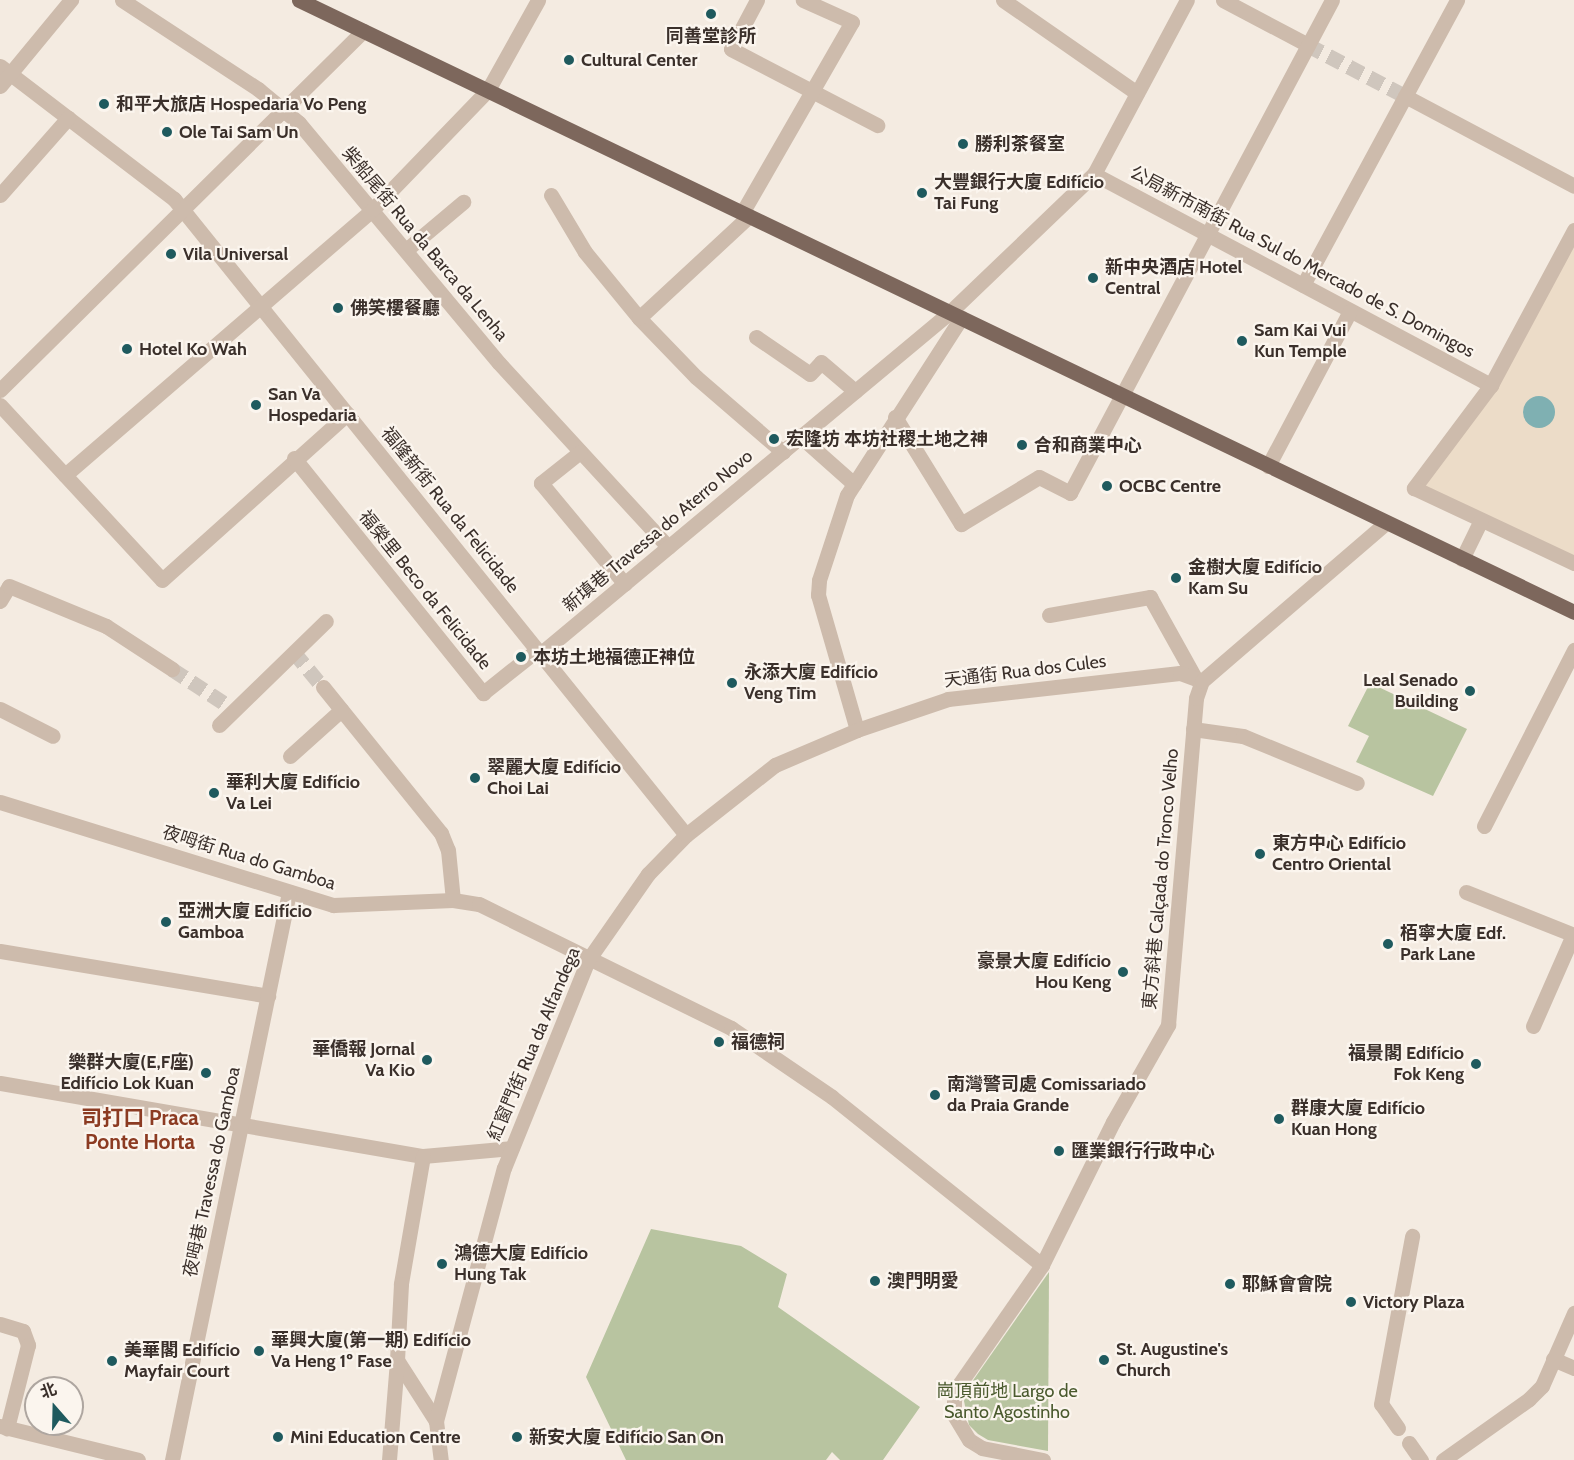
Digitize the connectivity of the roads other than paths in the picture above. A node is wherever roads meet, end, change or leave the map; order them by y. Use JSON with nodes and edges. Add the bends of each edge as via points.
{"nodes":[{"id":1,"x":71,"y":0,"type":"edge"},
{"id":2,"x":122,"y":0,"type":"edge"},
{"id":3,"x":299,"y":0,"type":"edge"},
{"id":4,"x":538,"y":0,"type":"edge"},
{"id":5,"x":803,"y":0,"type":"edge"},
{"id":6,"x":1003,"y":0,"type":"edge"},
{"id":7,"x":1186,"y":0,"type":"edge"},
{"id":8,"x":1223,"y":0,"type":"edge"},
{"id":9,"x":1332,"y":0,"type":"edge"},
{"id":10,"x":1457,"y":0,"type":"edge"},
{"id":11,"x":751,"y":2,"type":"edge"},
{"id":12,"x":363,"y":31,"type":"junction"},
{"id":13,"x":1308,"y":45,"type":"junction"},
{"id":14,"x":5,"y":70,"type":"edge"},
{"id":15,"x":0,"y":86,"type":"edge"},
{"id":16,"x":488,"y":90,"type":"junction"},
{"id":17,"x":812,"y":91,"type":"junction"},
{"id":18,"x":1137,"y":93,"type":"junction"},
{"id":19,"x":1405,"y":96,"type":"junction"},
{"id":20,"x":284,"y":110,"type":"junction"},
{"id":21,"x":68,"y":118,"type":"junction"},
{"id":22,"x":877,"y":125,"type":"dead end"},
{"id":23,"x":1094,"y":174,"type":"junction"},
{"id":24,"x":1574,"y":186,"type":"edge"},
{"id":25,"x":0,"y":195,"type":"edge"},
{"id":26,"x":551,"y":195,"type":"dead end"},
{"id":27,"x":463,"y":202,"type":"dead end"},
{"id":28,"x":183,"y":209,"type":"junction"},
{"id":29,"x":373,"y":209,"type":"junction"},
{"id":30,"x":746,"y":215,"type":"junction"},
{"id":31,"x":1574,"y":230,"type":"edge"},
{"id":32,"x":1208,"y":233,"type":"junction"},
{"id":33,"x":406,"y":250,"type":"junction"},
{"id":34,"x":1303,"y":285,"type":"junction"},
{"id":35,"x":260,"y":305,"type":"junction"},
{"id":36,"x":1350,"y":311,"type":"junction"},
{"id":37,"x":956,"y":315,"type":"junction"},
{"id":38,"x":639,"y":318,"type":"junction"},
{"id":39,"x":756,"y":337,"type":"dead end"},
{"id":40,"x":1491,"y":385,"type":"junction"},
{"id":41,"x":0,"y":390,"type":"edge"},
{"id":42,"x":855,"y":392,"type":"junction"},
{"id":43,"x":1122,"y":395,"type":"junction"},
{"id":44,"x":0,"y":405,"type":"edge"},
{"id":45,"x":347,"y":414,"type":"junction"},
{"id":46,"x":895,"y":417,"type":"junction"},
{"id":47,"x":801,"y":437,"type":"junction"},
{"id":48,"x":580,"y":452,"type":"junction"},
{"id":49,"x":783,"y":452,"type":"junction"},
{"id":50,"x":294,"y":458,"type":"junction"},
{"id":51,"x":1268,"y":466,"type":"junction"},
{"id":52,"x":64,"y":475,"type":"junction"},
{"id":53,"x":854,"y":484,"type":"junction"},
{"id":54,"x":1481,"y":520,"type":"junction"},
{"id":55,"x":1386,"y":523,"type":"junction"},
{"id":56,"x":668,"y":547,"type":"junction"},
{"id":57,"x":1462,"y":559,"type":"junction"},
{"id":58,"x":1574,"y":563,"type":"edge"},
{"id":59,"x":625,"y":584,"type":"junction"},
{"id":60,"x":0,"y":601,"type":"edge"},
{"id":61,"x":1574,"y":612,"type":"edge"},
{"id":62,"x":1049,"y":615,"type":"dead end"},
{"id":63,"x":326,"y":621,"type":"dead end"},
{"id":64,"x":1574,"y":650,"type":"edge"},
{"id":65,"x":539,"y":652,"type":"junction"},
{"id":66,"x":172,"y":669,"type":"tunnel mouth"},
{"id":67,"x":1198,"y":679,"type":"junction"},
{"id":68,"x":323,"y":687,"type":"tunnel mouth"},
{"id":69,"x":0,"y":709,"type":"edge"},
{"id":70,"x":341,"y":710,"type":"junction"},
{"id":71,"x":219,"y":725,"type":"dead end"},
{"id":72,"x":1193,"y":729,"type":"junction"},
{"id":73,"x":857,"y":730,"type":"junction"},
{"id":74,"x":53,"y":736,"type":"dead end"},
{"id":75,"x":290,"y":756,"type":"dead end"},
{"id":76,"x":1357,"y":783,"type":"dead end"},
{"id":77,"x":0,"y":802,"type":"edge"},
{"id":78,"x":1484,"y":826,"type":"dead end"},
{"id":79,"x":686,"y":835,"type":"junction"},
{"id":80,"x":289,"y":892,"type":"junction"},
{"id":81,"x":1466,"y":892,"type":"dead end"},
{"id":82,"x":453,"y":900,"type":"junction"},
{"id":83,"x":1573,"y":935,"type":"edge"},
{"id":84,"x":0,"y":951,"type":"edge"},
{"id":85,"x":588,"y":960,"type":"junction"},
{"id":86,"x":268,"y":996,"type":"junction"},
{"id":87,"x":1533,"y":1026,"type":"dead end"},
{"id":88,"x":0,"y":1083,"type":"edge"},
{"id":89,"x":241,"y":1124,"type":"junction"},
{"id":90,"x":512,"y":1148,"type":"junction"},
{"id":91,"x":423,"y":1156,"type":"junction"},
{"id":92,"x":1413,"y":1236,"type":"dead end"},
{"id":93,"x":1042,"y":1265,"type":"junction"},
{"id":94,"x":1574,"y":1313,"type":"edge"},
{"id":95,"x":0,"y":1324,"type":"edge"},
{"id":96,"x":1553,"y":1359,"type":"junction"},
{"id":97,"x":397,"y":1360,"type":"junction"},
{"id":98,"x":1574,"y":1368,"type":"edge"},
{"id":99,"x":436,"y":1421,"type":"junction"},
{"id":100,"x":4,"y":1427,"type":"edge"},
{"id":101,"x":1398,"y":1428,"type":"dead end"},
{"id":102,"x":1409,"y":1443,"type":"dead end"},
{"id":103,"x":138,"y":1460,"type":"edge"},
{"id":104,"x":172,"y":1460,"type":"edge"},
{"id":105,"x":389,"y":1460,"type":"edge"},
{"id":106,"x":441,"y":1460,"type":"edge"},
{"id":107,"x":1043,"y":1460,"type":"edge"},
{"id":108,"x":1421,"y":1460,"type":"edge"},
{"id":109,"x":1443,"y":1460,"type":"edge"}],
"edges":[{"from":1,"to":14,"type":"street"},
{"from":2,"to":20,"type":"street","name":"柴船尾街 Rua da Barca da Lenha","via":[[258,88]]},
{"from":3,"to":12,"type":"main road"},
{"from":4,"to":16,"type":"street"},
{"from":5,"to":17,"type":"street","via":[[852,22]]},
{"from":6,"to":18,"type":"street"},
{"from":7,"to":18,"type":"street"},
{"from":8,"to":13,"type":"street"},
{"from":9,"to":13,"type":"street"},
{"from":10,"to":19,"type":"street"},
{"from":11,"to":17,"type":"street","via":[[731,50]]},
{"from":12,"to":16,"type":"main road"},
{"from":12,"to":20,"type":"street"},
{"from":13,"to":32,"type":"street"},
{"from":14,"to":15,"type":"street"},
{"from":14,"to":21,"type":"street","name":"福隆新街 Rua da Felicidade"},
{"from":16,"to":29,"type":"street"},
{"from":16,"to":30,"type":"main road"},
{"from":17,"to":22,"type":"street"},
{"from":17,"to":30,"type":"street"},
{"from":18,"to":23,"type":"street"},
{"from":19,"to":24,"type":"street"},
{"from":19,"to":34,"type":"street"},
{"from":20,"to":28,"type":"street"},
{"from":20,"to":29,"type":"street","name":"柴船尾街 Rua da Barca da Lenha"},
{"from":21,"to":25,"type":"street"},
{"from":21,"to":28,"type":"street","name":"福隆新街 Rua da Felicidade"},
{"from":23,"to":32,"type":"street","name":"公局新市南街 Rua Sul do Mercado de S. Domingos"},
{"from":23,"to":37,"type":"street"},
{"from":26,"to":38,"type":"street","via":[[585,252]]},
{"from":27,"to":33,"type":"street"},
{"from":28,"to":35,"type":"street","name":"福隆新街 Rua da Felicidade"},
{"from":28,"to":41,"type":"street"},
{"from":29,"to":33,"type":"street","name":"柴船尾街 Rua da Barca da Lenha"},
{"from":29,"to":35,"type":"street"},
{"from":30,"to":37,"type":"main road"},
{"from":30,"to":38,"type":"street"},
{"from":31,"to":40,"type":"street"},
{"from":32,"to":34,"type":"street","name":"公局新市南街 Rua Sul do Mercado de S. Domingos"},
{"from":32,"to":43,"type":"street"},
{"from":33,"to":48,"type":"street","name":"柴船尾街 Rua da Barca da Lenha","via":[[499,363]]},
{"from":34,"to":36,"type":"street","name":"公局新市南街 Rua Sul do Mercado de S. Domingos"},
{"from":35,"to":45,"type":"street","name":"福隆新街 Rua da Felicidade"},
{"from":35,"to":52,"type":"street"},
{"from":36,"to":40,"type":"street","name":"公局新市南街 Rua Sul do Mercado de S. Domingos"},
{"from":36,"to":51,"type":"street"},
{"from":37,"to":42,"type":"street","name":"新填巷 Travessa do Aterro Novo"},
{"from":37,"to":43,"type":"main road"},
{"from":37,"to":46,"type":"street"},
{"from":38,"to":49,"type":"street","via":[[696,377]]},
{"from":39,"to":42,"type":"street","via":[[810,374],[821,362]]},
{"from":40,"to":54,"type":"street","via":[[1414,488]]},
{"from":42,"to":47,"type":"street","name":"新填巷 Travessa do Aterro Novo"},
{"from":43,"to":46,"type":"street","via":[[1070,493],[1039,477],[961,524]]},
{"from":43,"to":51,"type":"main road"},
{"from":44,"to":52,"type":"street"},
{"from":45,"to":50,"type":"street"},
{"from":45,"to":65,"type":"street","name":"福隆新街 Rua da Felicidade"},
{"from":46,"to":53,"type":"street"},
{"from":47,"to":49,"type":"street","name":"新填巷 Travessa do Aterro Novo"},
{"from":47,"to":53,"type":"street"},
{"from":48,"to":56,"type":"street","name":"柴船尾街 Rua da Barca da Lenha"},
{"from":48,"to":59,"type":"street","via":[[541,483]]},
{"from":49,"to":56,"type":"street","name":"新填巷 Travessa do Aterro Novo"},
{"from":50,"to":52,"type":"street","via":[[162,580]]},
{"from":50,"to":65,"type":"street","name":"福榮里 Beco da Felicidade","via":[[483,693]]},
{"from":51,"to":55,"type":"main road"},
{"from":53,"to":73,"type":"street","via":[[819,580],[818,595]]},
{"from":54,"to":57,"type":"street"},
{"from":54,"to":58,"type":"street"},
{"from":55,"to":57,"type":"main road"},
{"from":55,"to":67,"type":"street"},
{"from":56,"to":59,"type":"street","name":"新填巷 Travessa do Aterro Novo"},
{"from":57,"to":61,"type":"main road"},
{"from":59,"to":65,"type":"street","name":"新填巷 Travessa do Aterro Novo"},
{"from":60,"to":66,"type":"street","via":[[9,586],[106,626]]},
{"from":62,"to":67,"type":"street","via":[[1150,597]]},
{"from":63,"to":71,"type":"street"},
{"from":64,"to":78,"type":"street"},
{"from":65,"to":79,"type":"street","name":"福隆新街 Rua da Felicidade"},
{"from":67,"to":72,"type":"street","name":"東方斜巷 Calçada do Tronco Velho"},
{"from":67,"to":73,"type":"street","name":"天通街 Rua dos Cules","via":[[1180,673],[948,699]]},
{"from":68,"to":70,"type":"street"},
{"from":69,"to":74,"type":"street"},
{"from":70,"to":75,"type":"street"},
{"from":70,"to":82,"type":"street","via":[[441,832],[448,850]]},
{"from":72,"to":76,"type":"street","via":[[1243,736]]},
{"from":72,"to":93,"type":"street","name":"東方斜巷 Calçada do Tronco Velho","via":[[1168,1025],[1113,1122]]},
{"from":73,"to":79,"type":"street","name":"紅窗門街 Rua da Alfandega","via":[[776,765]]},
{"from":77,"to":80,"type":"street","name":"夜呣街 Rua do Gamboa"},
{"from":79,"to":85,"type":"street","name":"紅窗門街 Rua da Alfandega","via":[[648,874]]},
{"from":80,"to":82,"type":"street","name":"夜呣街 Rua do Gamboa","via":[[344,906]]},
{"from":80,"to":86,"type":"street","name":"夜呣巷 Travessa do Gamboa"},
{"from":81,"to":83,"type":"street"},
{"from":82,"to":85,"type":"street","name":"夜呣街 Rua do Gamboa","via":[[479,904]]},
{"from":83,"to":87,"type":"street"},
{"from":84,"to":86,"type":"street"},
{"from":85,"to":90,"type":"street","name":"紅窗門街 Rua da Alfandega"},
{"from":85,"to":93,"type":"street","name":"夜呣街 Rua do Gamboa","via":[[731,1028],[832,1097]]},
{"from":86,"to":89,"type":"street","name":"夜呣巷 Travessa do Gamboa"},
{"from":88,"to":89,"type":"street"},
{"from":89,"to":91,"type":"street"},
{"from":89,"to":104,"type":"street","name":"夜呣巷 Travessa do Gamboa"},
{"from":90,"to":91,"type":"street"},
{"from":90,"to":99,"type":"street","name":"紅窗門街 Rua da Alfandega"},
{"from":91,"to":97,"type":"street","via":[[401,1284]]},
{"from":92,"to":101,"type":"street","via":[[1381,1404]]},
{"from":93,"to":107,"type":"street","name":"東方斜巷 Calçada do Tronco Velho","via":[[958,1386],[954,1415],[969,1440],[982,1448]]},
{"from":94,"to":96,"type":"street"},
{"from":95,"to":100,"type":"street","via":[[23,1331],[28,1345]]},
{"from":96,"to":98,"type":"street"},
{"from":96,"to":109,"type":"street","via":[[1542,1386],[1529,1399]]},
{"from":97,"to":99,"type":"street"},
{"from":97,"to":105,"type":"street"},
{"from":99,"to":106,"type":"street"},
{"from":100,"to":103,"type":"street"},
{"from":102,"to":108,"type":"street"}]}
